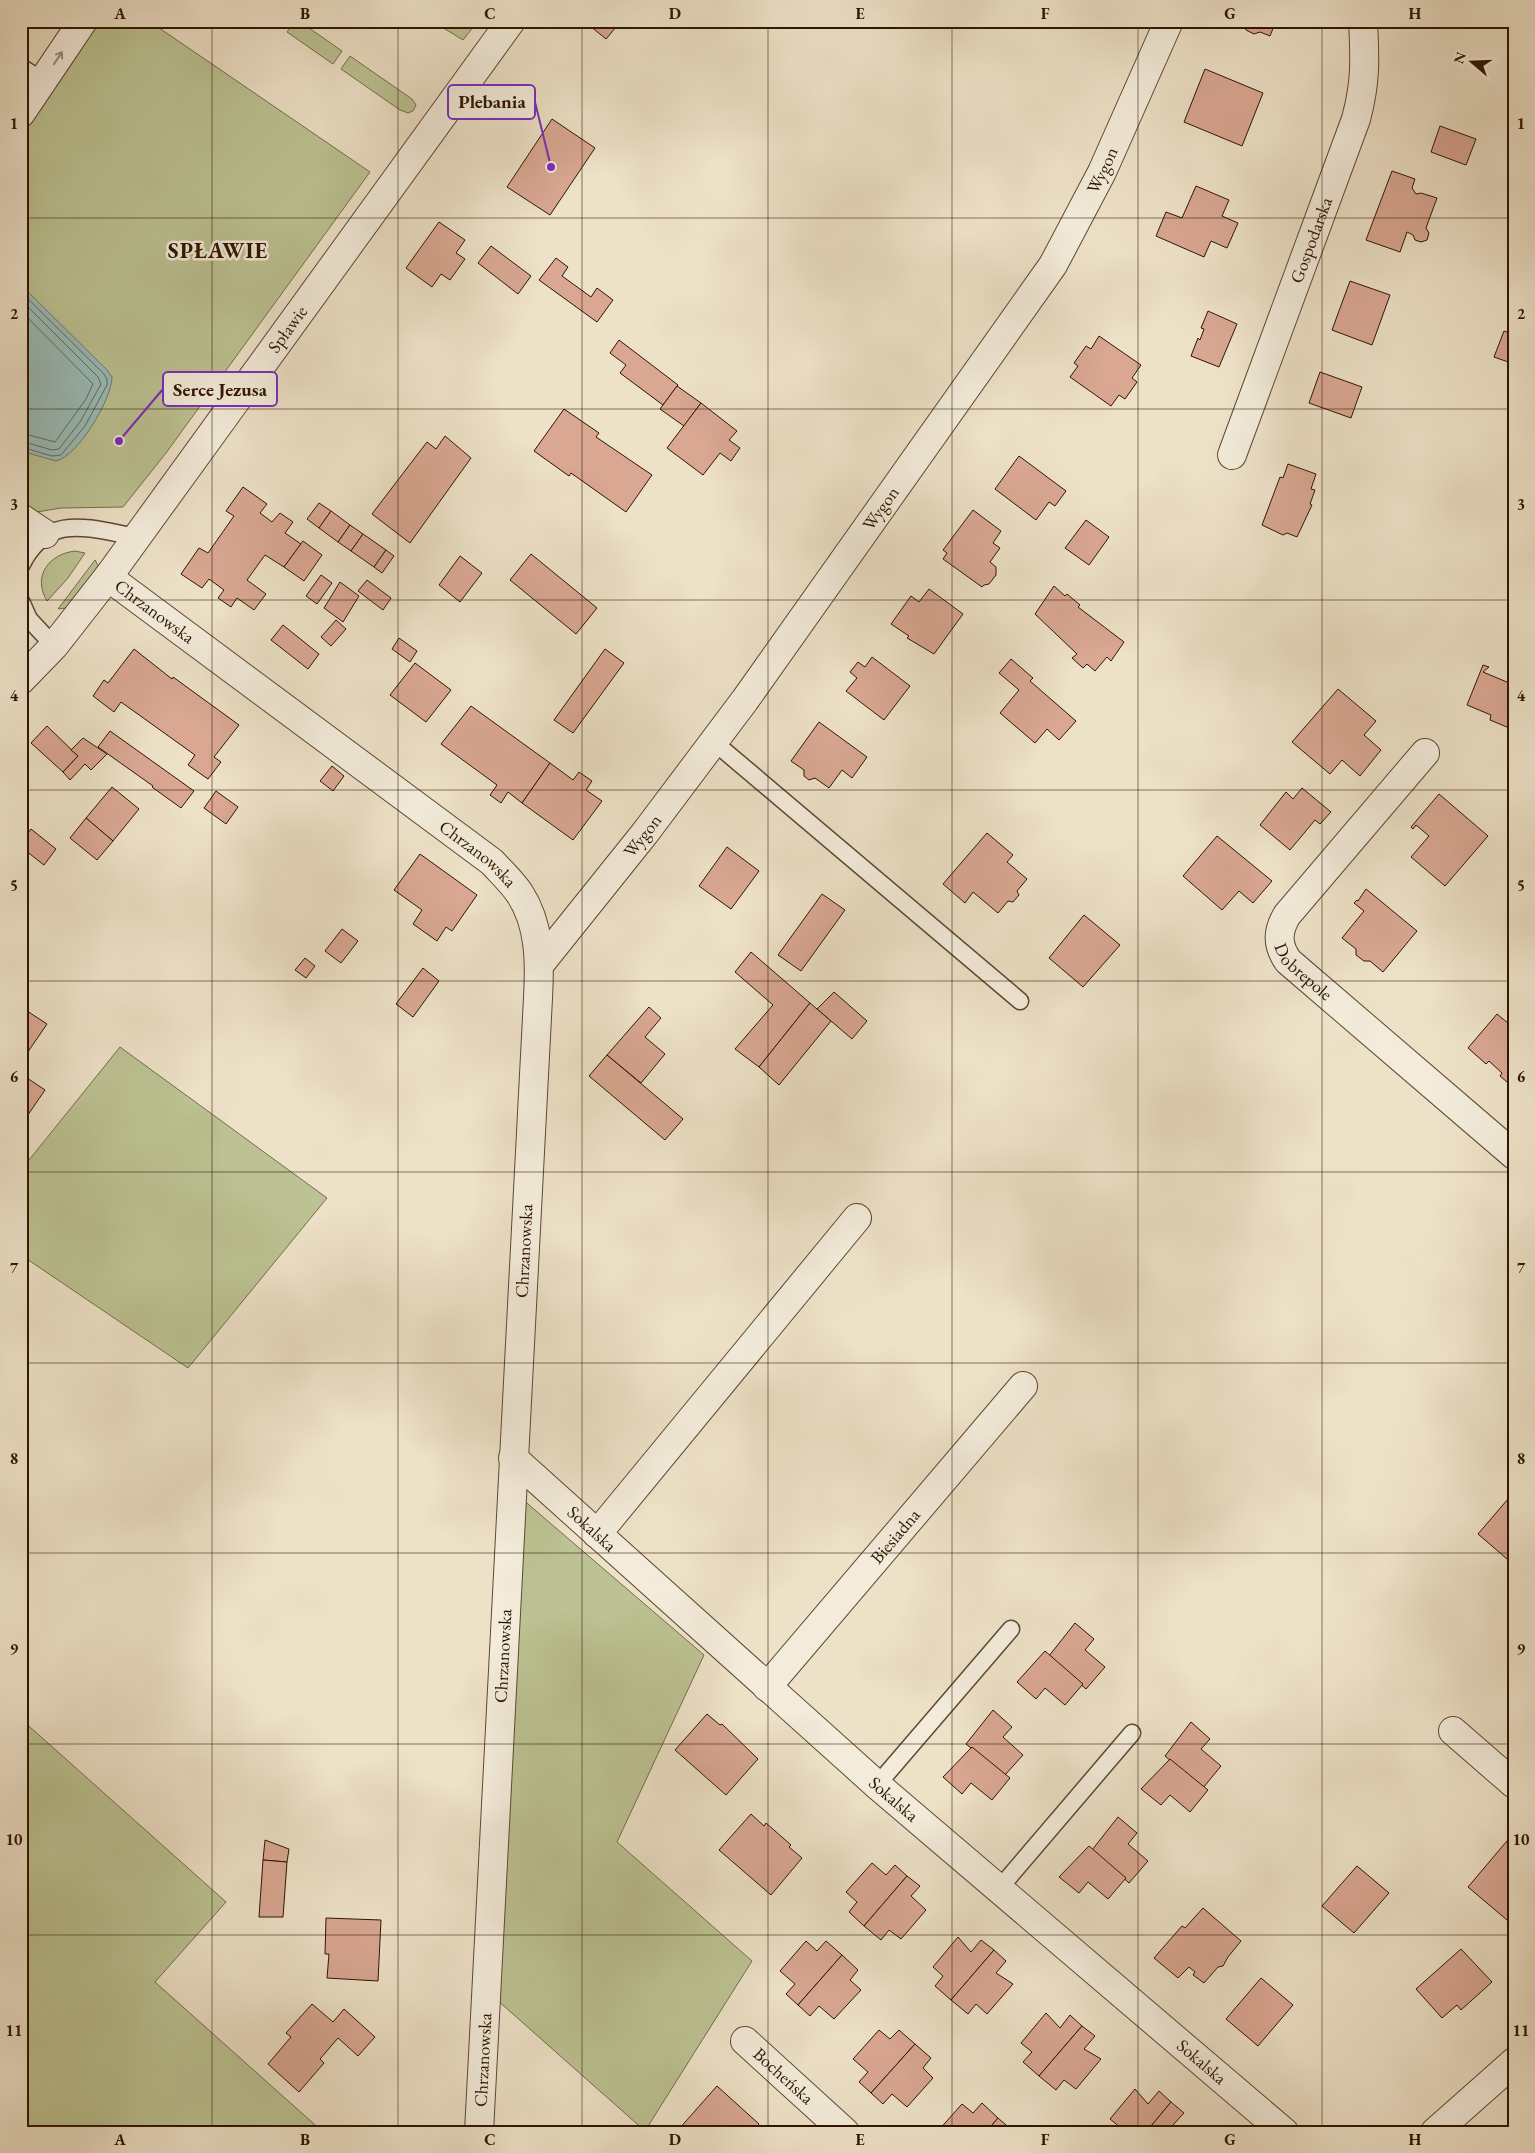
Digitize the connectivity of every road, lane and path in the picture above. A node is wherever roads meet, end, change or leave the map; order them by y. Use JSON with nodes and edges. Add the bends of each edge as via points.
{"nodes":[{"id":1,"x":83,"y":21,"type":"edge"},
{"id":2,"x":512,"y":21,"type":"edge"},
{"id":3,"x":1170,"y":21,"type":"edge"},
{"id":4,"x":1363,"y":21,"type":"edge"},
{"id":5,"x":32,"y":74,"type":"edge"},
{"id":6,"x":21,"y":113,"type":"edge"},
{"id":7,"x":1232,"y":455,"type":"dead end"},
{"id":8,"x":21,"y":518,"type":"edge"},
{"id":9,"x":45,"y":534,"type":"junction"},
{"id":10,"x":136,"y":537,"type":"junction"},
{"id":11,"x":21,"y":566,"type":"edge"},
{"id":12,"x":108,"y":577,"type":"junction"},
{"id":13,"x":21,"y":601,"type":"edge"},
{"id":14,"x":54,"y":646,"type":"junction"},
{"id":15,"x":21,"y":680,"type":"edge"},
{"id":16,"x":714,"y":742,"type":"junction"},
{"id":17,"x":1425,"y":753,"type":"dead end"},
{"id":18,"x":540,"y":964,"type":"junction"},
{"id":19,"x":1020,"y":1001,"type":"dead end"},
{"id":20,"x":1514,"y":1155,"type":"edge"},
{"id":21,"x":857,"y":1218,"type":"dead end"},
{"id":22,"x":1023,"y":1386,"type":"dead end"},
{"id":23,"x":513,"y":1458,"type":"junction"},
{"id":24,"x":597,"y":1534,"type":"junction"},
{"id":25,"x":1011,"y":1629,"type":"dead end"},
{"id":26,"x":767,"y":1687,"type":"junction"},
{"id":27,"x":1453,"y":1731,"type":"dead end"},
{"id":28,"x":1132,"y":1733,"type":"dead end"},
{"id":29,"x":1514,"y":1784,"type":"edge"},
{"id":30,"x":877,"y":1785,"type":"junction"},
{"id":31,"x":998,"y":1890,"type":"junction"},
{"id":32,"x":745,"y":2042,"type":"dead end"},
{"id":33,"x":1514,"y":2062,"type":"edge"},
{"id":34,"x":479,"y":2132,"type":"edge"},
{"id":35,"x":845,"y":2132,"type":"edge"},
{"id":36,"x":1284,"y":2132,"type":"edge"},
{"id":37,"x":1435,"y":2132,"type":"edge"}],
"edges":[{"from":5,"to":1,"type":"street","one_way":true},
{"from":2,"to":10,"type":"street","name":"Spławie"},
{"from":3,"to":16,"type":"street","name":"Wygon","via":[[1098,180],[1053,265]]},
{"from":4,"to":7,"type":"street","name":"Gospodarska","via":[[1364,90],[1356,119]]},
{"from":5,"to":6,"type":"street"},
{"from":8,"to":9,"type":"street"},
{"from":9,"to":10,"type":"lane","via":[[81,528]]},
{"from":9,"to":11,"type":"lane"},
{"from":10,"to":12,"type":"street","name":"Spławie"},
{"from":12,"to":14,"type":"street","name":"Spławie"},
{"from":12,"to":18,"type":"street","name":"Chrzanowska","via":[[492,862],[520,894],[535,927]]},
{"from":13,"to":14,"type":"lane","via":[[29,620]]},
{"from":14,"to":15,"type":"street","name":"Spławie"},
{"from":16,"to":18,"type":"street","name":"Wygon"},
{"from":16,"to":19,"type":"lane"},
{"from":17,"to":20,"type":"street","name":"Dobrepole","via":[[1287,915],[1281,926],[1281,950],[1288,961]]},
{"from":18,"to":23,"type":"street","name":"Chrzanowska"},
{"from":21,"to":24,"type":"street"},
{"from":22,"to":26,"type":"street","name":"Biesiadna"},
{"from":23,"to":24,"type":"street","name":"Sokalska"},
{"from":23,"to":34,"type":"street","name":"Chrzanowska"},
{"from":24,"to":26,"type":"street","name":"Sokalska"},
{"from":25,"to":30,"type":"lane"},
{"from":26,"to":30,"type":"street","name":"Sokalska"},
{"from":27,"to":29,"type":"street"},
{"from":28,"to":31,"type":"lane"},
{"from":30,"to":31,"type":"street","name":"Sokalska"},
{"from":31,"to":36,"type":"street","name":"Sokalska"},
{"from":32,"to":35,"type":"street","name":"Bocheńska"},
{"from":33,"to":37,"type":"street"}]}
